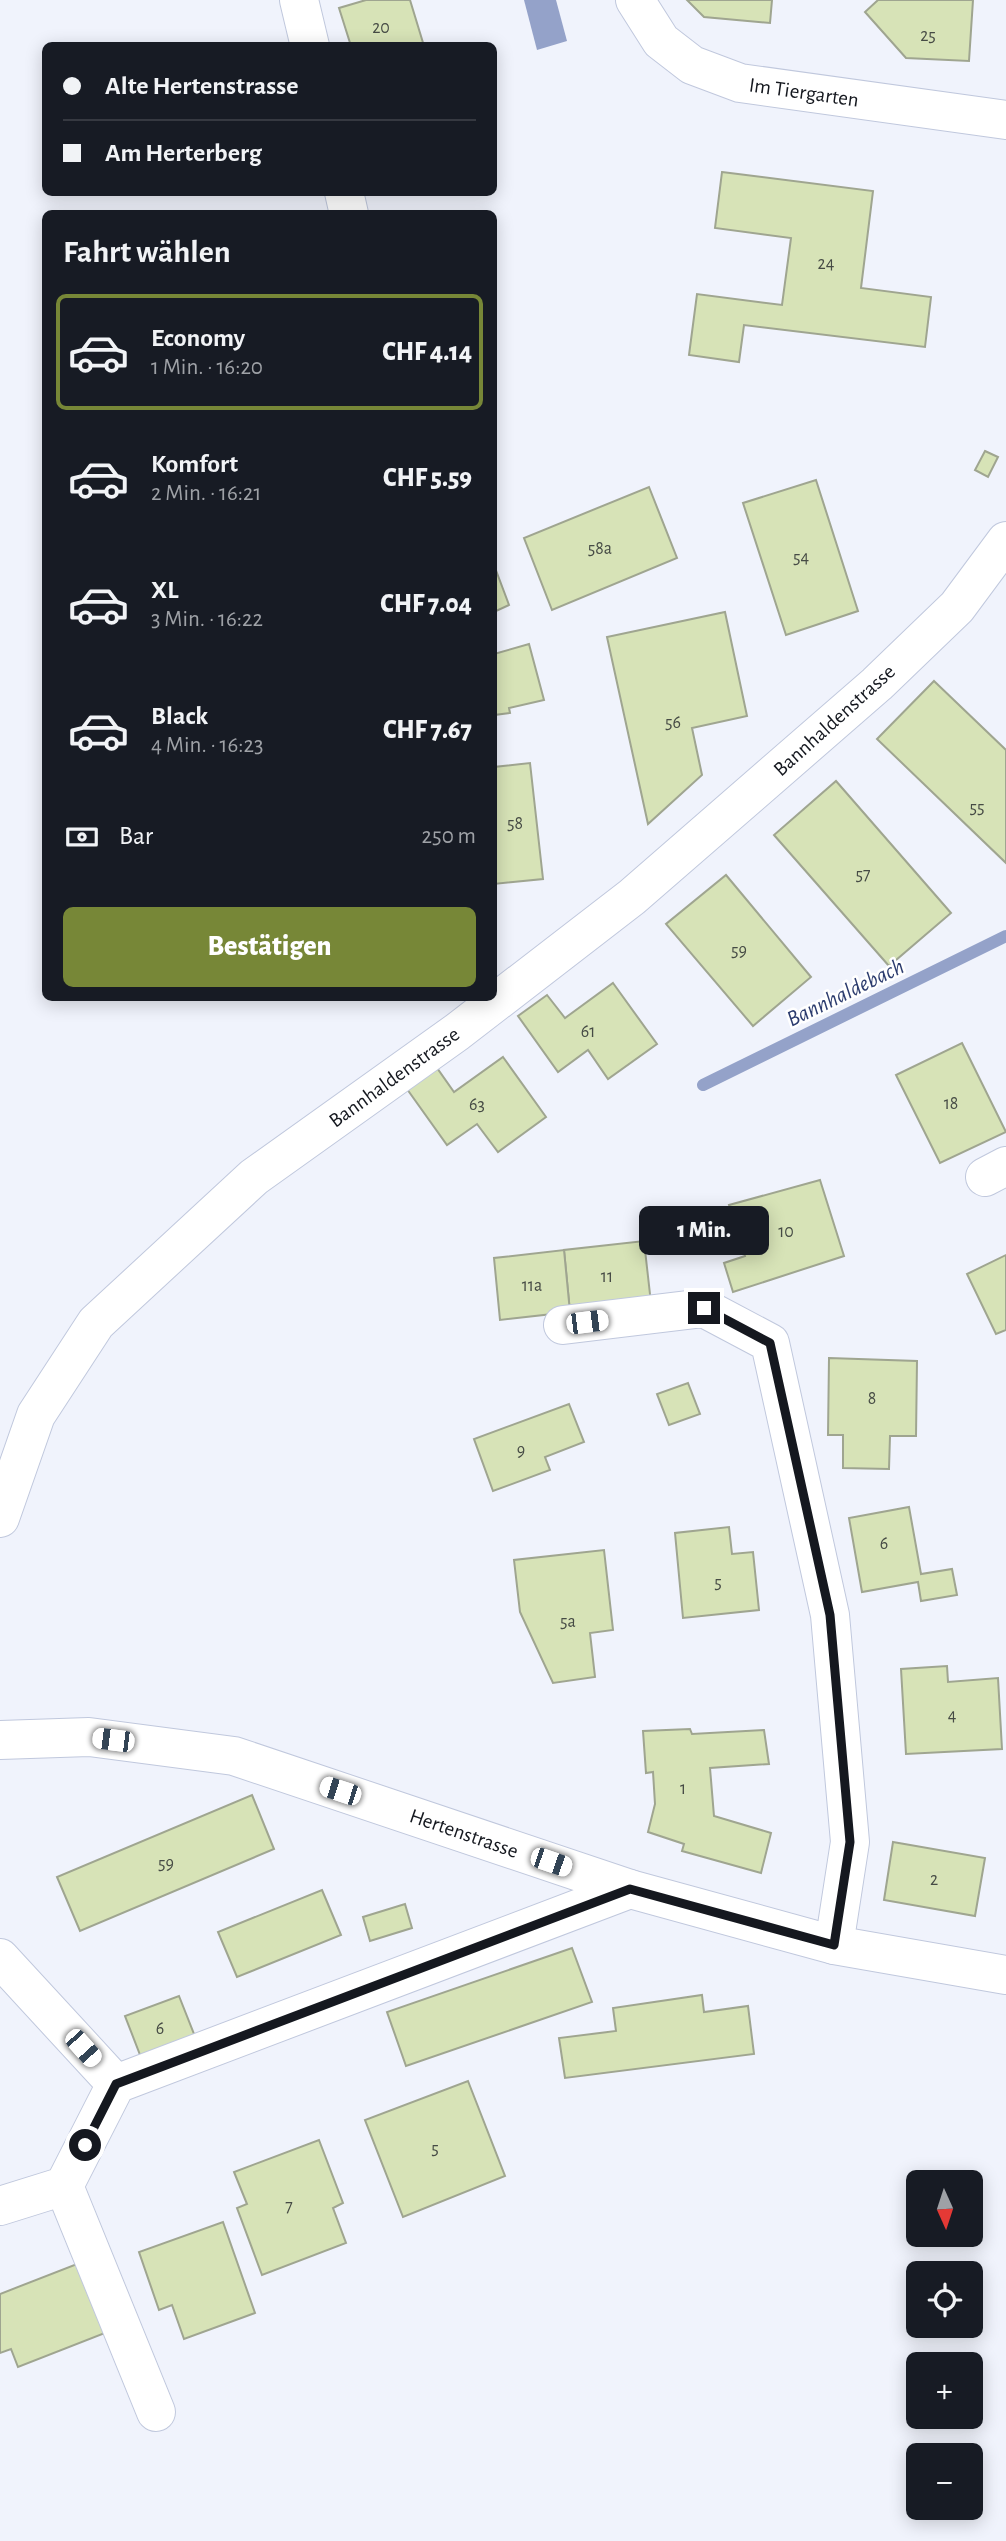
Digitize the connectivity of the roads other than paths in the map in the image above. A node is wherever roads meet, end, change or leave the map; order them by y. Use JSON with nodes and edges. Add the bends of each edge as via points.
{"nodes":[{"id":1,"x":299,"y":0,"type":"edge"},
{"id":2,"x":635,"y":0,"type":"edge"},
{"id":3,"x":309,"y":42,"type":"edge"},
{"id":4,"x":1006,"y":120,"type":"edge"},
{"id":5,"x":1006,"y":541,"type":"edge"},
{"id":6,"x":497,"y":990,"type":"edge"},
{"id":7,"x":480,"y":1001,"type":"edge"},
{"id":8,"x":460,"y":1015,"type":"edge"},
{"id":9,"x":563,"y":1325,"type":"dead end"},
{"id":10,"x":0,"y":1518,"type":"edge"},
{"id":11,"x":0,"y":1740,"type":"edge"},
{"id":12,"x":630,"y":1889,"type":"junction"},
{"id":13,"x":834,"y":1945,"type":"junction"},
{"id":14,"x":0,"y":1958,"type":"edge"},
{"id":15,"x":1006,"y":1975,"type":"edge"},
{"id":16,"x":116,"y":2084,"type":"junction"},
{"id":17,"x":64,"y":2186,"type":"junction"},
{"id":18,"x":0,"y":2206,"type":"edge"},
{"id":19,"x":156,"y":2412,"type":"dead end"}],
"edges":[{"from":1,"to":3,"type":"street"},
{"from":2,"to":4,"type":"street","name":"Im Tiergarten","via":[[661,41],[692,65],[740,83]]},
{"from":5,"to":6,"type":"street","name":"Bannhaldenstrasse","via":[[957,607],[877,684],[632,897]]},
{"from":7,"to":8,"type":"street","name":"Bannhaldenstrasse"},
{"from":8,"to":10,"type":"street","name":"Bannhaldenstrasse","via":[[254,1177],[96,1323],[36,1415]]},
{"from":9,"to":13,"type":"street","via":[[704,1308],[770,1343],[830,1615],[850,1842]]},
{"from":11,"to":12,"type":"street","name":"Hertenstrasse","via":[[89,1737],[234,1756]]},
{"from":12,"to":13,"type":"street","name":"Hertenstrasse"},
{"from":12,"to":16,"type":"street"},
{"from":13,"to":15,"type":"street","name":"Hertenstrasse"},
{"from":14,"to":16,"type":"street"},
{"from":16,"to":17,"type":"street"},
{"from":17,"to":18,"type":"street"},
{"from":17,"to":19,"type":"street"}]}
